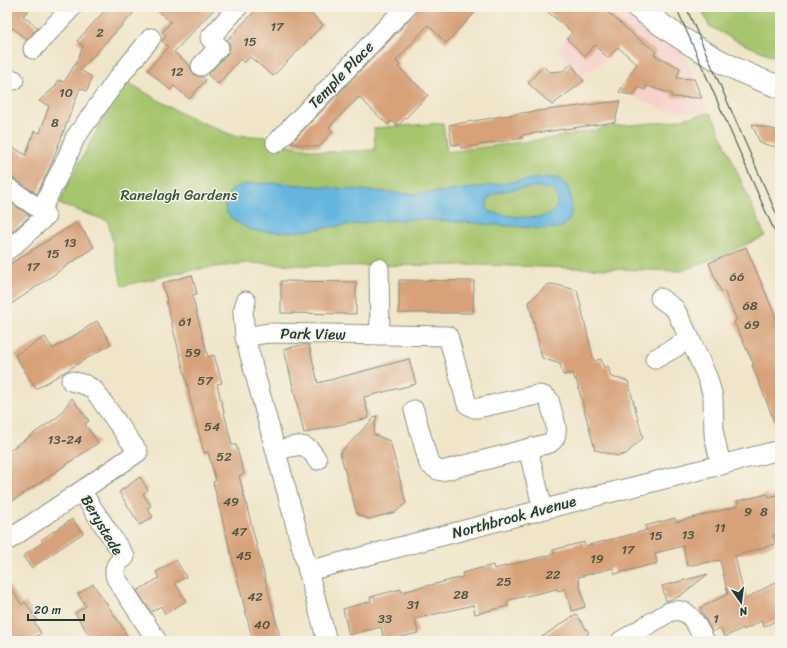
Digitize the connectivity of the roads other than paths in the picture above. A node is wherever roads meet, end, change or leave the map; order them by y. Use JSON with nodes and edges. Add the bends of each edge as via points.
{"nodes":[{"id":1,"x":72,"y":7,"type":"edge"},
{"id":2,"x":238,"y":7,"type":"edge"},
{"id":3,"x":406,"y":7,"type":"edge"},
{"id":4,"x":637,"y":7,"type":"edge"},
{"id":5,"x":151,"y":38,"type":"dead end"},
{"id":6,"x":33,"y":49,"type":"dead end"},
{"id":7,"x":201,"y":66,"type":"dead end"},
{"id":8,"x":780,"y":87,"type":"edge"},
{"id":9,"x":276,"y":143,"type":"dead end"},
{"id":10,"x":7,"y":187,"type":"edge"},
{"id":11,"x":41,"y":210,"type":"junction"},
{"id":12,"x":7,"y":250,"type":"edge"},
{"id":13,"x":379,"y":268,"type":"dead end"},
{"id":14,"x":660,"y":298,"type":"dead end"},
{"id":15,"x":246,"y":301,"type":"dead end"},
{"id":16,"x":380,"y":335,"type":"junction"},
{"id":17,"x":245,"y":337,"type":"junction"},
{"id":18,"x":690,"y":339,"type":"junction"},
{"id":19,"x":655,"y":359,"type":"dead end"},
{"id":20,"x":71,"y":381,"type":"dead end"},
{"id":21,"x":414,"y":410,"type":"dead end"},
{"id":22,"x":528,"y":450,"type":"junction"},
{"id":23,"x":780,"y":450,"type":"edge"},
{"id":24,"x":276,"y":451,"type":"junction"},
{"id":25,"x":318,"y":460,"type":"dead end"},
{"id":26,"x":721,"y":465,"type":"junction"},
{"id":27,"x":81,"y":491,"type":"junction"},
{"id":28,"x":543,"y":509,"type":"junction"},
{"id":29,"x":7,"y":541,"type":"edge"},
{"id":30,"x":308,"y":571,"type":"junction"},
{"id":31,"x":156,"y":641,"type":"edge"},
{"id":32,"x":327,"y":641,"type":"edge"},
{"id":33,"x":621,"y":641,"type":"edge"},
{"id":34,"x":705,"y":641,"type":"edge"}],
"edges":[{"from":1,"to":6,"type":"street"},
{"from":2,"to":7,"type":"street","via":[[210,38],[219,47]]},
{"from":3,"to":9,"type":"street","name":"Temple Place"},
{"from":4,"to":8,"type":"main road","via":[[658,23],[729,66]]},
{"from":5,"to":11,"type":"street","via":[[118,78],[75,138]]},
{"from":10,"to":11,"type":"street"},
{"from":11,"to":12,"type":"street","via":[[46,216]]},
{"from":13,"to":16,"type":"street"},
{"from":14,"to":18,"type":"street","via":[[674,309]]},
{"from":15,"to":17,"type":"street","via":[[243,311]]},
{"from":16,"to":17,"type":"street","name":"Park View","via":[[268,333]]},
{"from":16,"to":22,"type":"street","name":"Park View","via":[[448,336],[467,404],[470,406],[478,408],[537,395],[547,397],[557,432],[556,438],[550,443]]},
{"from":17,"to":24,"type":"street"},
{"from":18,"to":19,"type":"street"},
{"from":18,"to":26,"type":"street","via":[[711,388],[714,435]]},
{"from":20,"to":27,"type":"street","name":"Berystede","via":[[94,390],[138,452]]},
{"from":21,"to":22,"type":"street","via":[[429,464],[438,470]]},
{"from":22,"to":28,"type":"street"},
{"from":23,"to":26,"type":"street","name":"Northbrook Avenue"},
{"from":24,"to":25,"type":"street","via":[[300,444],[313,452]]},
{"from":24,"to":30,"type":"street"},
{"from":26,"to":28,"type":"street","name":"Northbrook Avenue"},
{"from":27,"to":29,"type":"street","name":"Berystede"},
{"from":27,"to":31,"type":"street","name":"Berystede","via":[[125,557],[116,563],[116,578]]},
{"from":28,"to":30,"type":"street","name":"Northbrook Avenue"},
{"from":30,"to":32,"type":"street"},
{"from":33,"to":34,"type":"street","via":[[669,612],[677,610],[685,611],[690,616]]}]}
